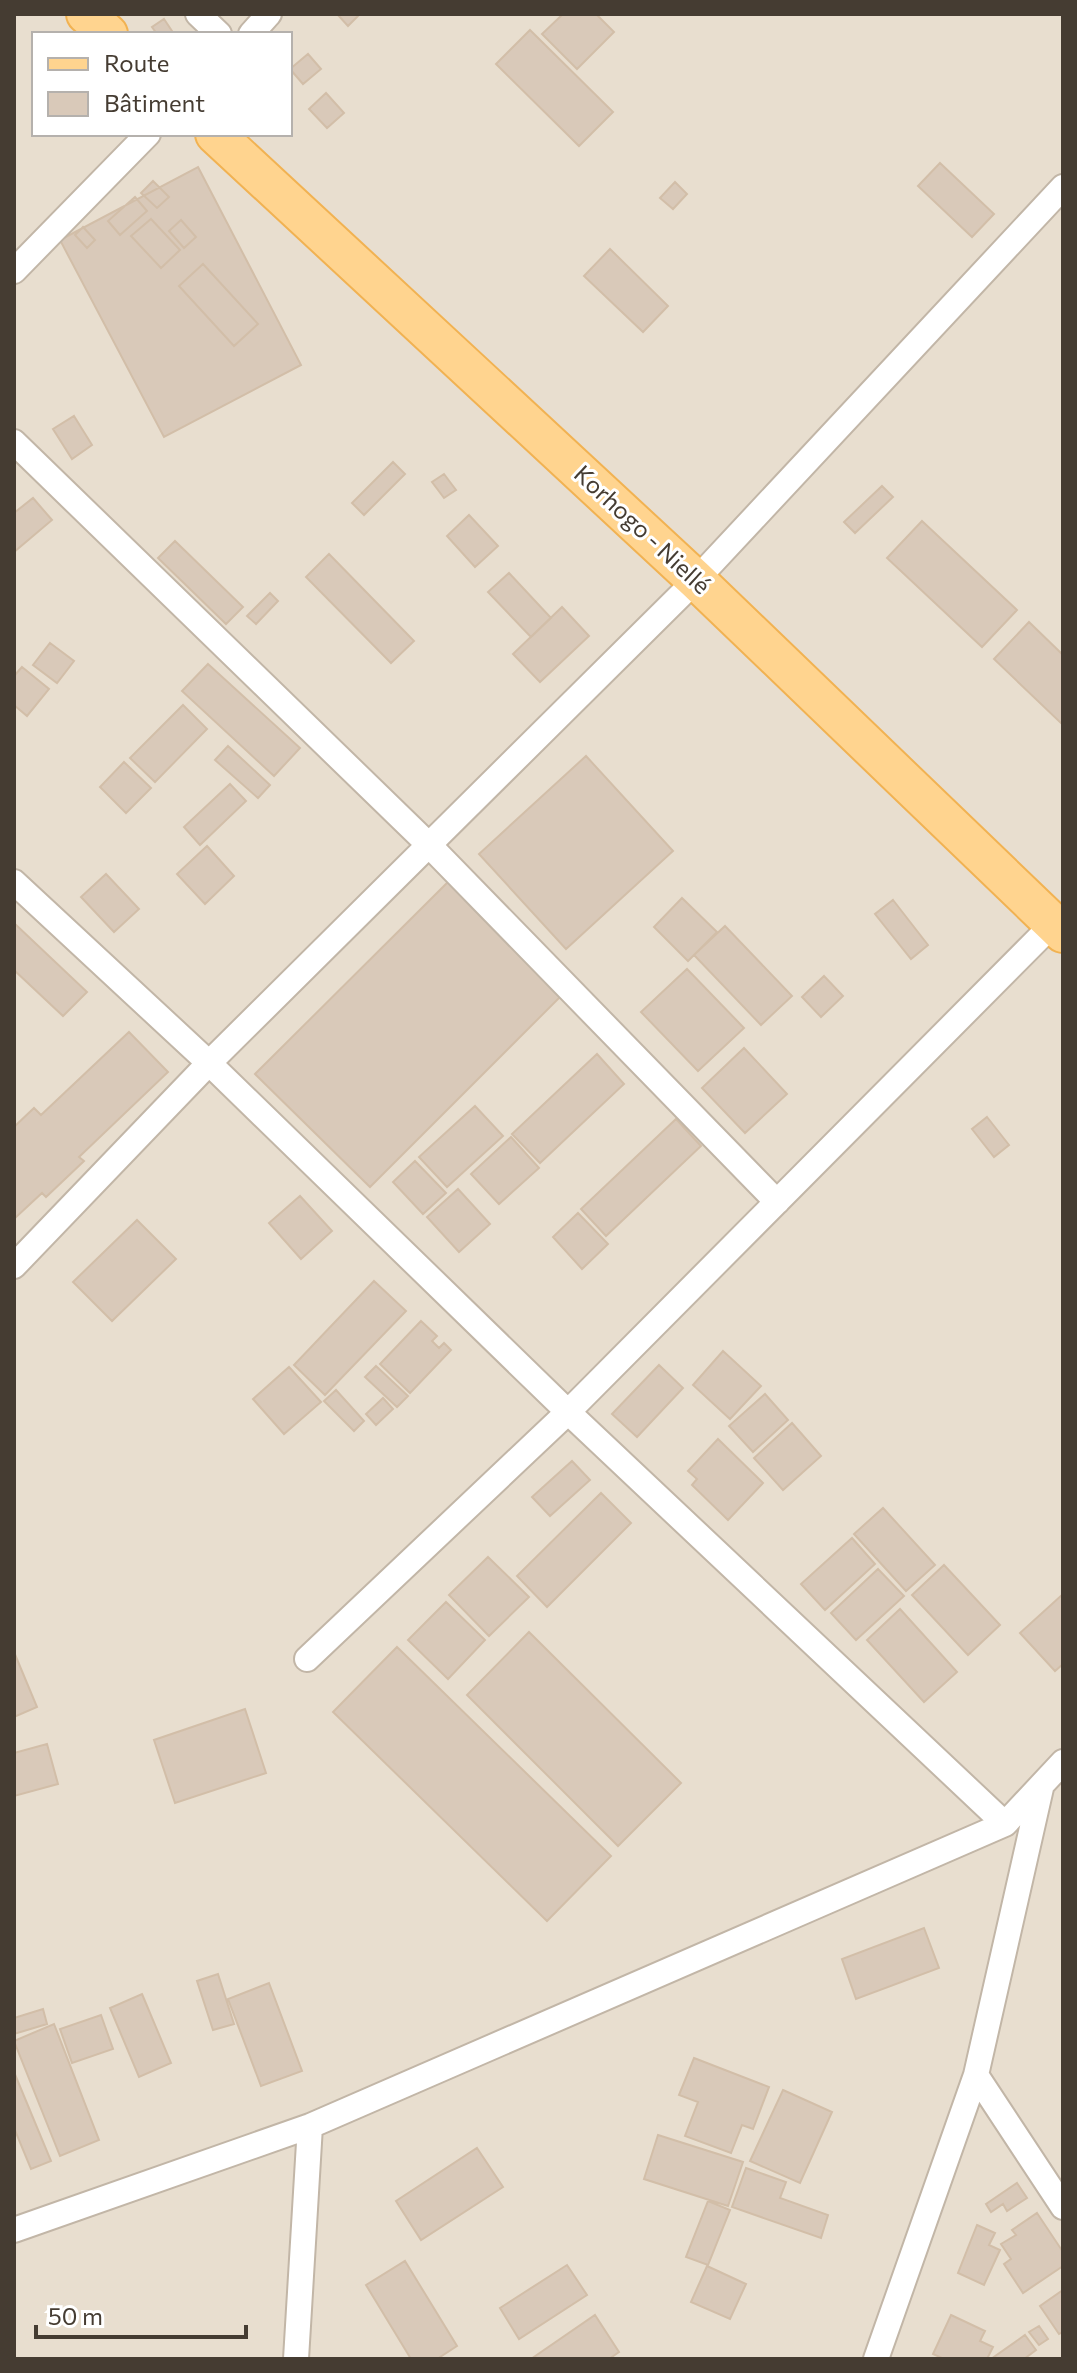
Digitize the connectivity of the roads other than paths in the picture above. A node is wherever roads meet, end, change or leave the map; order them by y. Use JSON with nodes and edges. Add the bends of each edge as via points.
{"nodes":[{"id":1,"x":86,"y":14,"type":"edge"},
{"id":2,"x":198,"y":14,"type":"edge"},
{"id":3,"x":269,"y":14,"type":"edge"},
{"id":4,"x":106,"y":32,"type":"edge"},
{"id":5,"x":217,"y":32,"type":"edge"},
{"id":6,"x":253,"y":32,"type":"edge"},
{"id":7,"x":146,"y":136,"type":"edge"},
{"id":8,"x":217,"y":136,"type":"edge"},
{"id":9,"x":1063,"y":187,"type":"edge"},
{"id":10,"x":14,"y":271,"type":"edge"},
{"id":11,"x":14,"y":442,"type":"edge"},
{"id":12,"x":696,"y":580,"type":"junction"},
{"id":13,"x":429,"y":845,"type":"junction"},
{"id":14,"x":14,"y":882,"type":"edge"},
{"id":15,"x":1058,"y":929,"type":"edge"},
{"id":16,"x":209,"y":1063,"type":"junction"},
{"id":17,"x":777,"y":1202,"type":"junction"},
{"id":18,"x":14,"y":1266,"type":"edge"},
{"id":19,"x":568,"y":1412,"type":"junction"},
{"id":20,"x":307,"y":1659,"type":"dead end"},
{"id":21,"x":1063,"y":1762,"type":"edge"},
{"id":22,"x":1041,"y":1788,"type":"junction"},
{"id":23,"x":1005,"y":1824,"type":"junction"},
{"id":24,"x":976,"y":2075,"type":"junction"},
{"id":25,"x":310,"y":2126,"type":"junction"},
{"id":26,"x":1063,"y":2207,"type":"edge"},
{"id":27,"x":14,"y":2230,"type":"edge"},
{"id":28,"x":296,"y":2359,"type":"edge"},
{"id":29,"x":876,"y":2359,"type":"edge"}],
"edges":[{"from":1,"to":4,"type":"main road"},
{"from":2,"to":5,"type":"street"},
{"from":3,"to":6,"type":"street"},
{"from":7,"to":10,"type":"street"},
{"from":8,"to":12,"type":"main road","name":"Korhogo - Niellé"},
{"from":9,"to":12,"type":"street"},
{"from":11,"to":13,"type":"street"},
{"from":12,"to":13,"type":"street"},
{"from":12,"to":15,"type":"main road","name":"Korhogo - Niellé"},
{"from":13,"to":16,"type":"street"},
{"from":13,"to":17,"type":"street"},
{"from":14,"to":16,"type":"street"},
{"from":15,"to":17,"type":"street"},
{"from":16,"to":18,"type":"street"},
{"from":16,"to":19,"type":"street"},
{"from":17,"to":19,"type":"street"},
{"from":19,"to":20,"type":"street"},
{"from":19,"to":23,"type":"street"},
{"from":21,"to":22,"type":"street"},
{"from":22,"to":23,"type":"street"},
{"from":22,"to":24,"type":"street"},
{"from":23,"to":25,"type":"street"},
{"from":24,"to":26,"type":"street"},
{"from":24,"to":29,"type":"street"},
{"from":25,"to":27,"type":"street"},
{"from":25,"to":28,"type":"street"}]}
